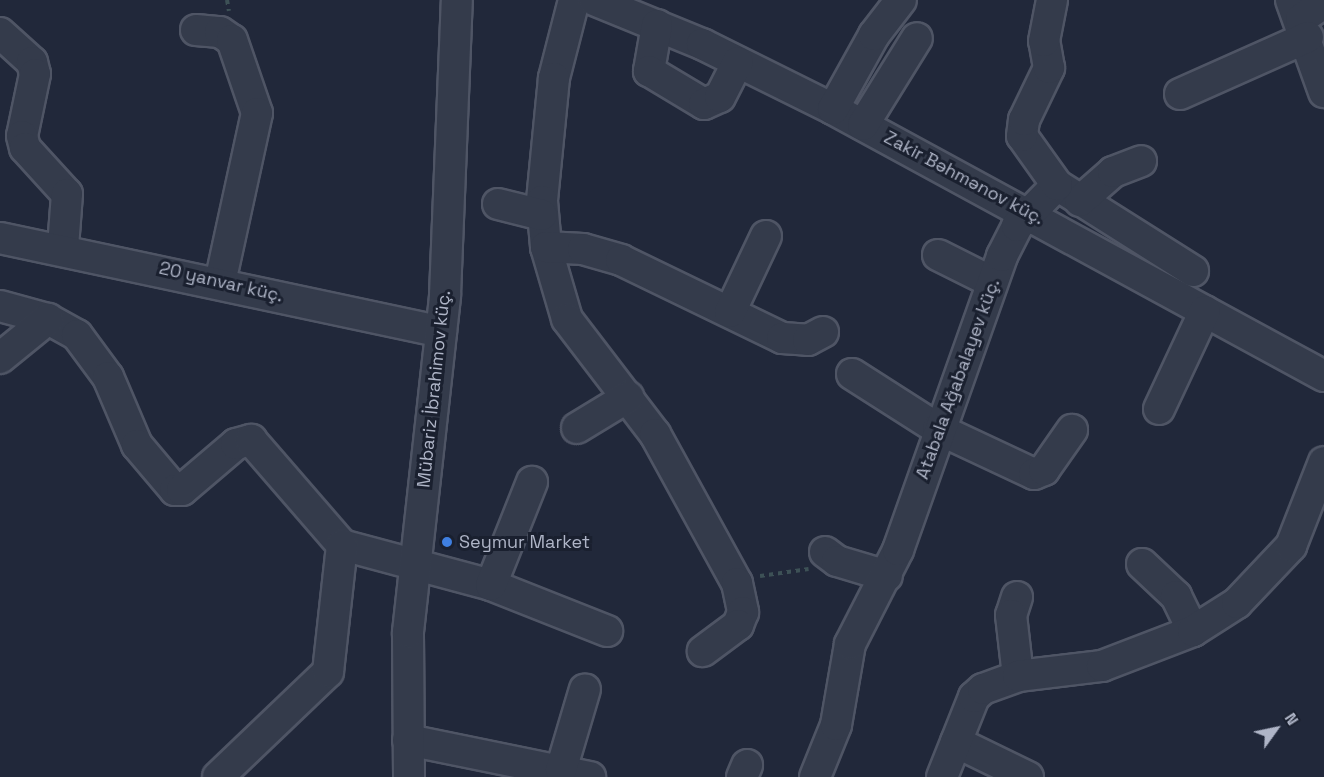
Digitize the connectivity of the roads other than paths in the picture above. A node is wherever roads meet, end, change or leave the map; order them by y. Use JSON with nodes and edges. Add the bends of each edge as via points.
{"nodes":[{"id":1,"x":458,"y":0,"type":"edge"},
{"id":2,"x":574,"y":0,"type":"edge"},
{"id":3,"x":594,"y":0,"type":"edge"},
{"id":4,"x":901,"y":0,"type":"edge"},
{"id":5,"x":1052,"y":0,"type":"edge"},
{"id":6,"x":1306,"y":15,"type":"edge"},
{"id":7,"x":657,"y":25,"type":"junction"},
{"id":8,"x":196,"y":30,"type":"dead end"},
{"id":9,"x":0,"y":33,"type":"edge"},
{"id":10,"x":917,"y":38,"type":"dead end"},
{"id":11,"x":738,"y":62,"type":"junction"},
{"id":12,"x":1324,"y":92,"type":"edge"},
{"id":13,"x":1180,"y":94,"type":"dead end"},
{"id":14,"x":833,"y":110,"type":"junction"},
{"id":15,"x":863,"y":125,"type":"junction"},
{"id":16,"x":1141,"y":161,"type":"dead end"},
{"id":17,"x":1068,"y":193,"type":"junction"},
{"id":18,"x":498,"y":204,"type":"dead end"},
{"id":19,"x":1029,"y":211,"type":"junction"},
{"id":20,"x":542,"y":215,"type":"junction"},
{"id":21,"x":766,"y":236,"type":"dead end"},
{"id":22,"x":0,"y":238,"type":"edge"},
{"id":23,"x":63,"y":247,"type":"junction"},
{"id":24,"x":546,"y":248,"type":"junction"},
{"id":25,"x":938,"y":255,"type":"dead end"},
{"id":26,"x":1193,"y":271,"type":"dead end"},
{"id":27,"x":220,"y":282,"type":"junction"},
{"id":28,"x":992,"y":282,"type":"junction"},
{"id":29,"x":0,"y":306,"type":"edge"},
{"id":30,"x":1205,"y":311,"type":"junction"},
{"id":31,"x":730,"y":312,"type":"junction"},
{"id":32,"x":48,"y":319,"type":"junction"},
{"id":33,"x":441,"y":332,"type":"junction"},
{"id":34,"x":824,"y":333,"type":"dead end"},
{"id":35,"x":0,"y":358,"type":"edge"},
{"id":36,"x":852,"y":374,"type":"dead end"},
{"id":37,"x":1324,"y":376,"type":"edge"},
{"id":38,"x":628,"y":397,"type":"junction"},
{"id":39,"x":1159,"y":409,"type":"dead end"},
{"id":40,"x":577,"y":428,"type":"dead end"},
{"id":41,"x":938,"y":429,"type":"junction"},
{"id":42,"x":1072,"y":430,"type":"dead end"},
{"id":43,"x":1322,"y":476,"type":"edge"},
{"id":44,"x":532,"y":482,"type":"dead end"},
{"id":45,"x":342,"y":545,"type":"junction"},
{"id":46,"x":828,"y":555,"type":"road end"},
{"id":47,"x":1142,"y":564,"type":"dead end"},
{"id":48,"x":414,"y":565,"type":"junction"},
{"id":49,"x":887,"y":576,"type":"junction"},
{"id":50,"x":491,"y":585,"type":"junction"},
{"id":51,"x":1017,"y":597,"type":"dead end"},
{"id":52,"x":1192,"y":631,"type":"junction"},
{"id":53,"x":607,"y":632,"type":"dead end"},
{"id":54,"x":703,"y":651,"type":"dead end"},
{"id":55,"x":1018,"y":676,"type":"junction"},
{"id":56,"x":585,"y":689,"type":"dead end"},
{"id":57,"x":408,"y":740,"type":"junction"},
{"id":58,"x":956,"y":742,"type":"junction"},
{"id":59,"x":498,"y":768,"type":"edge"},
{"id":60,"x":561,"y":770,"type":"junction"},
{"id":61,"x":218,"y":777,"type":"edge"},
{"id":62,"x":409,"y":777,"type":"edge"},
{"id":63,"x":590,"y":777,"type":"edge"},
{"id":64,"x":815,"y":777,"type":"edge"},
{"id":65,"x":942,"y":777,"type":"edge"},
{"id":66,"x":1028,"y":777,"type":"edge"}],
"edges":[{"from":1,"to":33,"type":"street","name":"Mübariz İbrahimov küç."},
{"from":2,"to":20,"type":"street","via":[[555,78]]},
{"from":3,"to":7,"type":"street","name":"Zakir Bəhmənov küç."},
{"from":4,"to":14,"type":"street"},
{"from":5,"to":17,"type":"street","via":[[1044,40],[1049,68],[1022,136]]},
{"from":6,"to":12,"type":"street"},
{"from":6,"to":13,"type":"street"},
{"from":7,"to":11,"type":"street","name":"Zakir Bəhmənov küç."},
{"from":7,"to":11,"type":"street","via":[[649,71],[704,104],[720,97]]},
{"from":8,"to":27,"type":"street","via":[[220,32],[232,40],[256,113]]},
{"from":9,"to":23,"type":"street","via":[[18,44],[35,74],[22,136],[25,148],[67,194]]},
{"from":10,"to":15,"type":"street"},
{"from":11,"to":14,"type":"street","name":"Zakir Bəhmənov küç."},
{"from":14,"to":15,"type":"street","name":"Zakir Bəhmənov küç."},
{"from":15,"to":19,"type":"street","name":"Zakir Bəhmənov küç."},
{"from":16,"to":17,"type":"street","name":"Atabala Ağabalayev küç."},
{"from":17,"to":19,"type":"street","name":"Atabala Ağabalayev küç."},
{"from":17,"to":26,"type":"street"},
{"from":18,"to":20,"type":"street"},
{"from":19,"to":28,"type":"street","name":"Atabala Ağabalayev küç.","via":[[1011,237]]},
{"from":19,"to":30,"type":"street","name":"Zakir Bəhmənov küç."},
{"from":20,"to":24,"type":"street"},
{"from":21,"to":31,"type":"street"},
{"from":22,"to":23,"type":"street","name":"20 yanvar küç."},
{"from":23,"to":27,"type":"street","name":"20 yanvar küç."},
{"from":24,"to":31,"type":"street","via":[[601,253]]},
{"from":24,"to":38,"type":"street","via":[[567,319]]},
{"from":25,"to":28,"type":"street"},
{"from":27,"to":33,"type":"street","name":"20 yanvar küç."},
{"from":28,"to":41,"type":"street","name":"Atabala Ağabalayev küç."},
{"from":29,"to":32,"type":"street"},
{"from":30,"to":37,"type":"street","name":"Zakir Bəhmənov küç."},
{"from":30,"to":39,"type":"street"},
{"from":31,"to":34,"type":"street","via":[[797,341]]},
{"from":32,"to":35,"type":"street"},
{"from":32,"to":45,"type":"street","via":[[77,335],[91,351],[137,445],[175,490],[182,490],[236,444],[251,440]]},
{"from":33,"to":48,"type":"street","name":"Mübariz İbrahimov küç."},
{"from":36,"to":41,"type":"street"},
{"from":38,"to":40,"type":"street"},
{"from":38,"to":54,"type":"street","via":[[656,434],[737,583],[743,612],[738,625]]},
{"from":41,"to":42,"type":"street","via":[[1034,474],[1044,470]]},
{"from":41,"to":49,"type":"street","name":"Atabala Ağabalayev küç."},
{"from":43,"to":52,"type":"street","via":[[1291,546],[1237,603]]},
{"from":44,"to":50,"type":"street"},
{"from":45,"to":48,"type":"street"},
{"from":45,"to":61,"type":"street","via":[[328,672]]},
{"from":46,"to":49,"type":"street"},
{"from":47,"to":52,"type":"street","via":[[1176,596]]},
{"from":48,"to":50,"type":"street"},
{"from":48,"to":57,"type":"street","name":"Mübariz İbrahimov küç."},
{"from":49,"to":64,"type":"street","name":"Atabala Ağabalayev küç.","via":[[850,644],[836,725]]},
{"from":50,"to":53,"type":"street"},
{"from":51,"to":55,"type":"street","via":[[1011,615]]},
{"from":52,"to":55,"type":"street","via":[[1083,672]]},
{"from":55,"to":58,"type":"street","via":[[999,680],[974,697]]},
{"from":56,"to":60,"type":"street"},
{"from":57,"to":59,"type":"street"},
{"from":57,"to":62,"type":"street","name":"Mübariz İbrahimov küç."},
{"from":58,"to":65,"type":"street"},
{"from":58,"to":66,"type":"street"},
{"from":59,"to":60,"type":"street"},
{"from":60,"to":63,"type":"street"}]}
